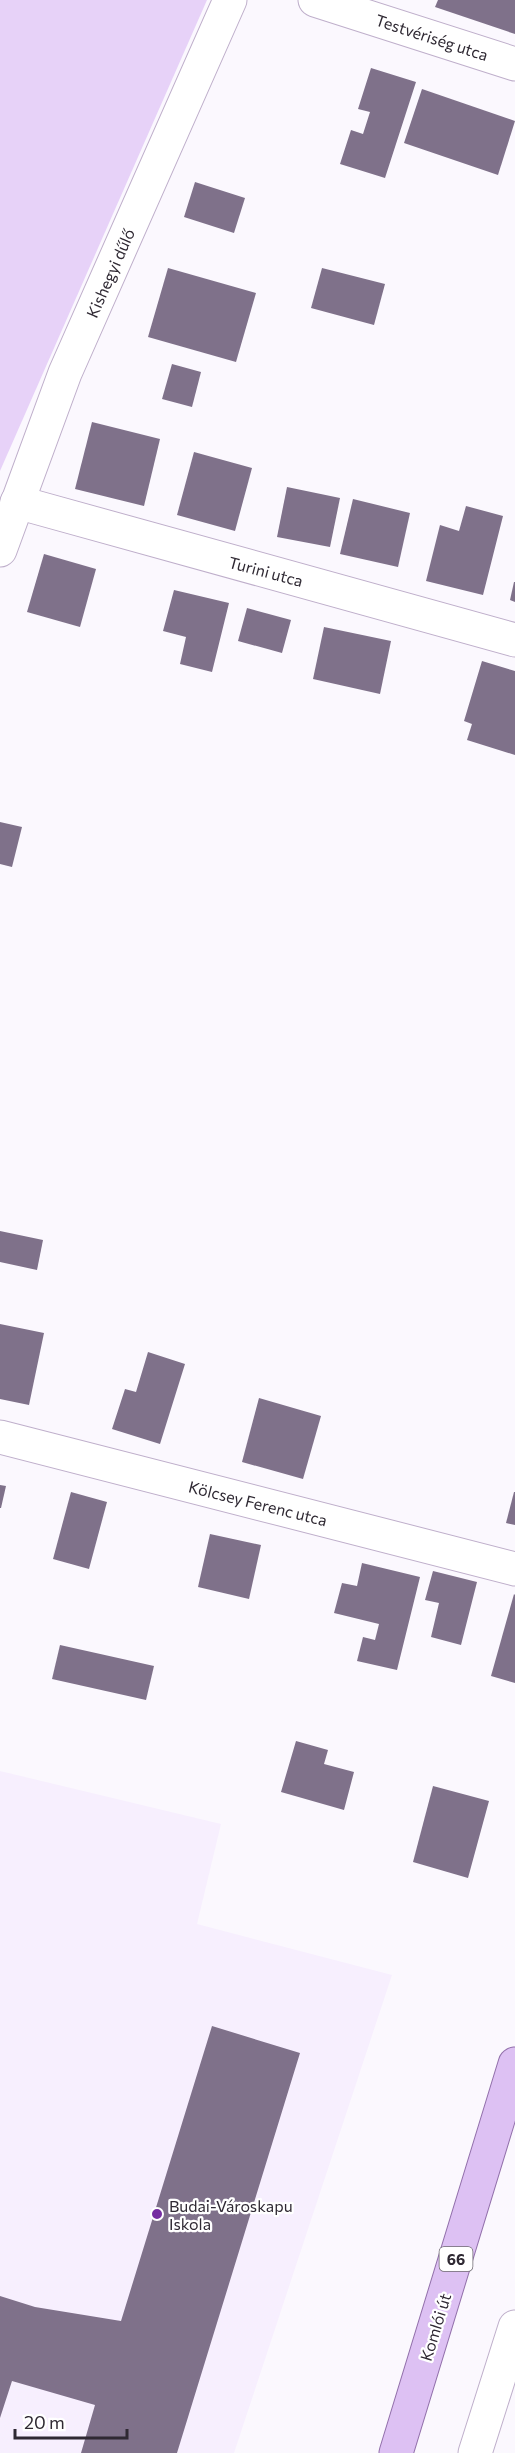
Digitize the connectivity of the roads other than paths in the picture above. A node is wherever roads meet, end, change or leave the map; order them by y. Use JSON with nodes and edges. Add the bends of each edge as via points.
{"nodes":[{"id":1,"x":230,"y":0,"type":"edge"},
{"id":2,"x":315,"y":0,"type":"edge"},
{"id":3,"x":515,"y":64,"type":"edge"},
{"id":4,"x":17,"y":502,"type":"junction"},
{"id":5,"x":0,"y":550,"type":"edge"},
{"id":6,"x":515,"y":640,"type":"edge"},
{"id":7,"x":0,"y":1437,"type":"edge"},
{"id":8,"x":515,"y":1569,"type":"edge"},
{"id":9,"x":515,"y":2064,"type":"edge"},
{"id":10,"x":515,"y":2327,"type":"edge"},
{"id":11,"x":396,"y":2453,"type":"edge"},
{"id":12,"x":475,"y":2453,"type":"edge"}],
"edges":[{"from":1,"to":4,"type":"street","name":"Kishegyi dűlő","via":[[65,373]]},
{"from":2,"to":3,"type":"street","name":"Testvériség utca"},
{"from":4,"to":5,"type":"street","name":"Kishegyi dűlő"},
{"from":4,"to":6,"type":"street","name":"Turini utca"},
{"from":7,"to":8,"type":"street","name":"Kölcsey Ferenc utca"},
{"from":9,"to":11,"type":"main road","name":"Komlói út","number":"66"},
{"from":10,"to":12,"type":"street"}]}
